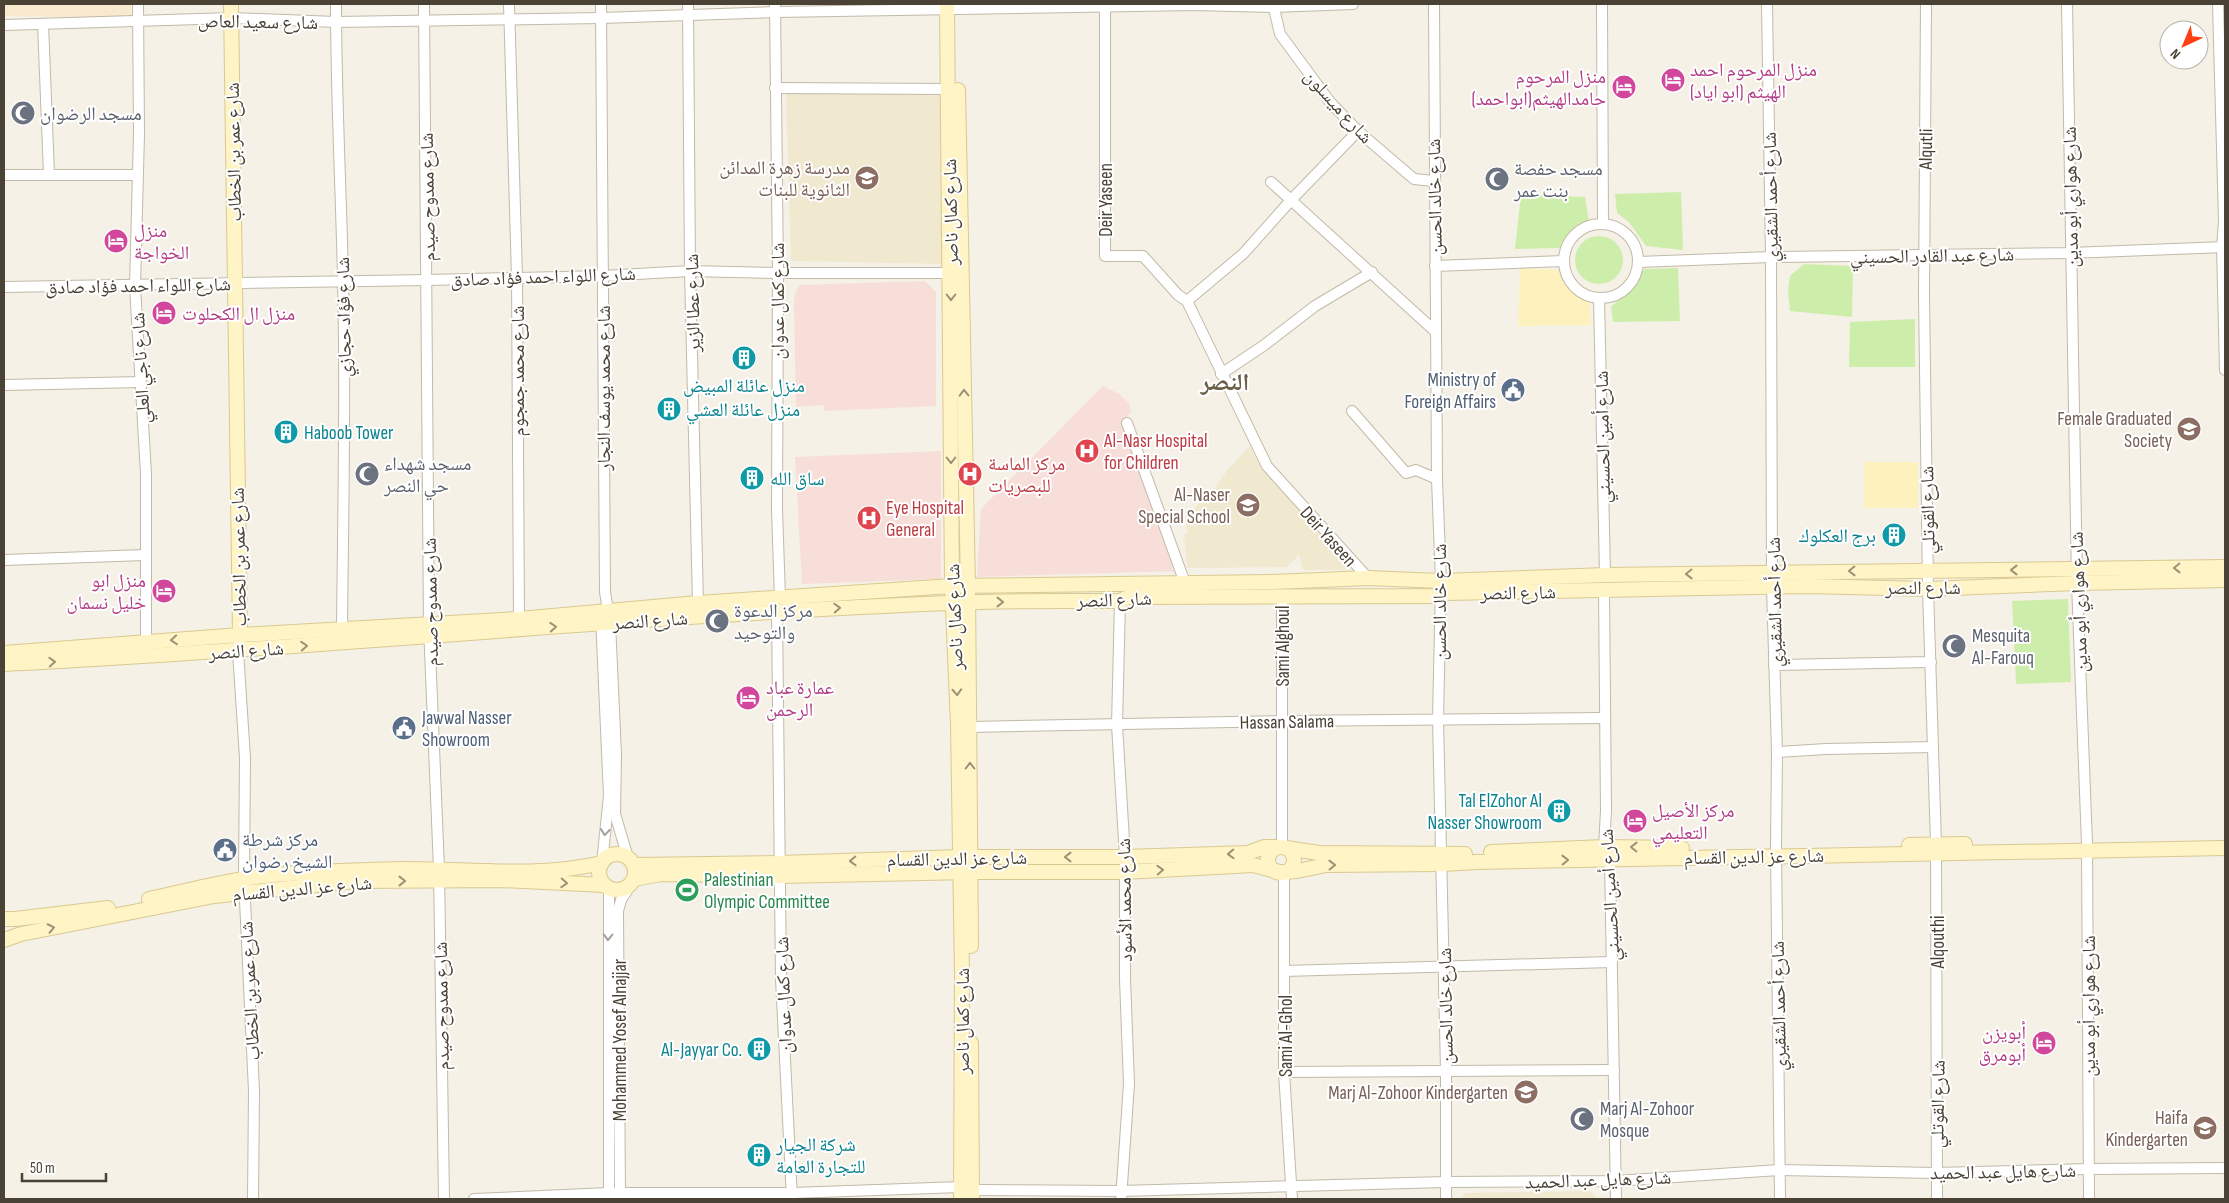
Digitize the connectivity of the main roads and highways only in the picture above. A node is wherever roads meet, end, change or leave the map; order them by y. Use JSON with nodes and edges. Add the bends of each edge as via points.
{"nodes":[{"id":1,"x":951,"y":6,"type":"edge"},
{"id":2,"x":232,"y":11,"type":"edge"},
{"id":3,"x":956,"y":273,"type":"junction"},
{"id":4,"x":2225,"y":567,"type":"edge"},
{"id":5,"x":2077,"y":576,"type":"junction"},
{"id":6,"x":2225,"y":580,"type":"edge"},
{"id":7,"x":952,"y":586,"type":"junction"},
{"id":8,"x":968,"y":586,"type":"junction"},
{"id":9,"x":953,"y":602,"type":"junction"},
{"id":10,"x":968,"y":602,"type":"junction"},
{"id":11,"x":779,"y":605,"type":"junction"},
{"id":12,"x":605,"y":618,"type":"junction"},
{"id":13,"x":429,"y":631,"type":"junction"},
{"id":14,"x":240,"y":635,"type":"junction"},
{"id":15,"x":4,"y":653,"type":"edge"},
{"id":16,"x":4,"y":664,"type":"edge"},
{"id":17,"x":2225,"y":842,"type":"edge"},
{"id":18,"x":1282,"y":847,"type":"junction"},
{"id":19,"x":2087,"y":848,"type":"junction"},
{"id":20,"x":2225,"y":848,"type":"edge"},
{"id":21,"x":966,"y":857,"type":"junction"},
{"id":22,"x":1441,"y":860,"type":"junction"},
{"id":23,"x":602,"y":863,"type":"junction"},
{"id":24,"x":779,"y":869,"type":"junction"},
{"id":25,"x":632,"y":872,"type":"junction"},
{"id":26,"x":966,"y":872,"type":"junction"},
{"id":27,"x":1282,"y":872,"type":"junction"},
{"id":28,"x":439,"y":875,"type":"junction"},
{"id":29,"x":244,"y":885,"type":"junction"},
{"id":30,"x":606,"y":886,"type":"junction"},
{"id":31,"x":4,"y":919,"type":"edge"},
{"id":32,"x":4,"y":940,"type":"edge"},
{"id":33,"x":966,"y":1194,"type":"edge"}],
"edges":[{"from":1,"to":3,"type":"main road","name":"شارع كمال ناصر"},
{"from":1,"to":3,"type":"main road","name":"شارع كمال ناصر","via":[[948,89]]},
{"from":2,"to":14,"type":"main road","name":"شارع عمر بن الخطاب"},
{"from":3,"to":7,"type":"main road","name":"شارع كمال ناصر","one_way":true},
{"from":8,"to":3,"type":"main road","name":"شارع كمال ناصر","one_way":true},
{"from":4,"to":5,"type":"main road","name":"شارع النصر","one_way":true},
{"from":5,"to":6,"type":"main road","name":"شارع النصر"},
{"from":5,"to":8,"type":"main road","name":"شارع النصر","one_way":true,"via":[[1928,570],[1441,581],[1368,578]]},
{"from":10,"to":5,"type":"main road","name":"شارع النصر","one_way":true,"via":[[1441,596],[1445,593],[1772,586],[1928,589]]},
{"from":7,"to":8,"type":"main road","name":"شارع النصر"},
{"from":7,"to":9,"type":"main road","name":"شارع كمال ناصر"},
{"from":7,"to":11,"type":"main road","name":"شارع النصر"},
{"from":8,"to":10,"type":"main road","name":"شارع كمال ناصر"},
{"from":9,"to":10,"type":"main road","name":"شارع النصر"},
{"from":11,"to":9,"type":"main road","name":"شارع النصر","one_way":true},
{"from":9,"to":21,"type":"main road","name":"شارع كمال ناصر","one_way":true},
{"from":21,"to":10,"type":"main road","name":"شارع كمال ناصر","one_way":true,"via":[[970,727]]},
{"from":11,"to":12,"type":"main road","name":"شارع النصر"},
{"from":11,"to":12,"type":"main road","name":"شارع النصر","via":[[698,603]]},
{"from":13,"to":12,"type":"main road","name":"شارع النصر","one_way":true},
{"from":12,"to":13,"type":"main road","name":"شارع النصر","via":[[519,619]]},
{"from":13,"to":14,"type":"main road","name":"شارع النصر","via":[[342,630]]},
{"from":16,"to":13,"type":"main road","name":"شارع النصر","one_way":true,"via":[[238,651]]},
{"from":14,"to":15,"type":"main road","name":"شارع النصر","one_way":true},
{"from":17,"to":19,"type":"main road","name":"شارع عز الدين القسام"},
{"from":18,"to":21,"type":"main road","name":"شارع عز الدين القسام","one_way":true,"via":[[1264,847],[1248,853],[1125,857]]},
{"from":18,"to":22,"type":"main road","name":"شارع عز الدين القسام"},
{"from":18,"to":27,"type":"main road","via":[[1292,852],[1294,860],[1291,868]]},
{"from":18,"to":27,"type":"main road","via":[[1270,854],[1269,862],[1273,869]]},
{"from":19,"to":20,"type":"main road","name":"شارع عز الدين القسام"},
{"from":19,"to":22,"type":"main road","name":"شارع عز الدين القسام","via":[[1607,853]]},
{"from":21,"to":24,"type":"main road","name":"شارع عز الدين القسام","one_way":true},
{"from":21,"to":26,"type":"main road","name":"شارع كمال ناصر"},
{"from":27,"to":22,"type":"main road","name":"شارع عز الدين القسام","one_way":true,"via":[[1326,865]]},
{"from":23,"to":25,"type":"main road","name":"شارع عز الدين القسام","via":[[611,856],[622,855]]},
{"from":23,"to":28,"type":"main road","name":"شارع عز الدين القسام","via":[[546,872]]},
{"from":23,"to":30,"type":"main road","via":[[599,874]]},
{"from":24,"to":25,"type":"main road","name":"شارع عز الدين القسام"},
{"from":24,"to":26,"type":"main road","name":"شارع عز الدين القسام"},
{"from":25,"to":30,"type":"main road","name":"شارع عز الدين القسام","via":[[621,890]]},
{"from":26,"to":27,"type":"main road","name":"شارع عز الدين القسام","one_way":true,"via":[[1124,872],[1253,865]]},
{"from":26,"to":33,"type":"main road","name":"شارع كمال ناصر","via":[[962,974]]},
{"from":28,"to":29,"type":"main road","name":"شارع عز الدين القسام"},
{"from":28,"to":30,"type":"main road","name":"شارع عز الدين القسام","one_way":true},
{"from":29,"to":31,"type":"main road","name":"شارع عز الدين القسام","via":[[101,909]]},
{"from":32,"to":29,"type":"main road","name":"شارع عز الدين القسام","one_way":true}]}
